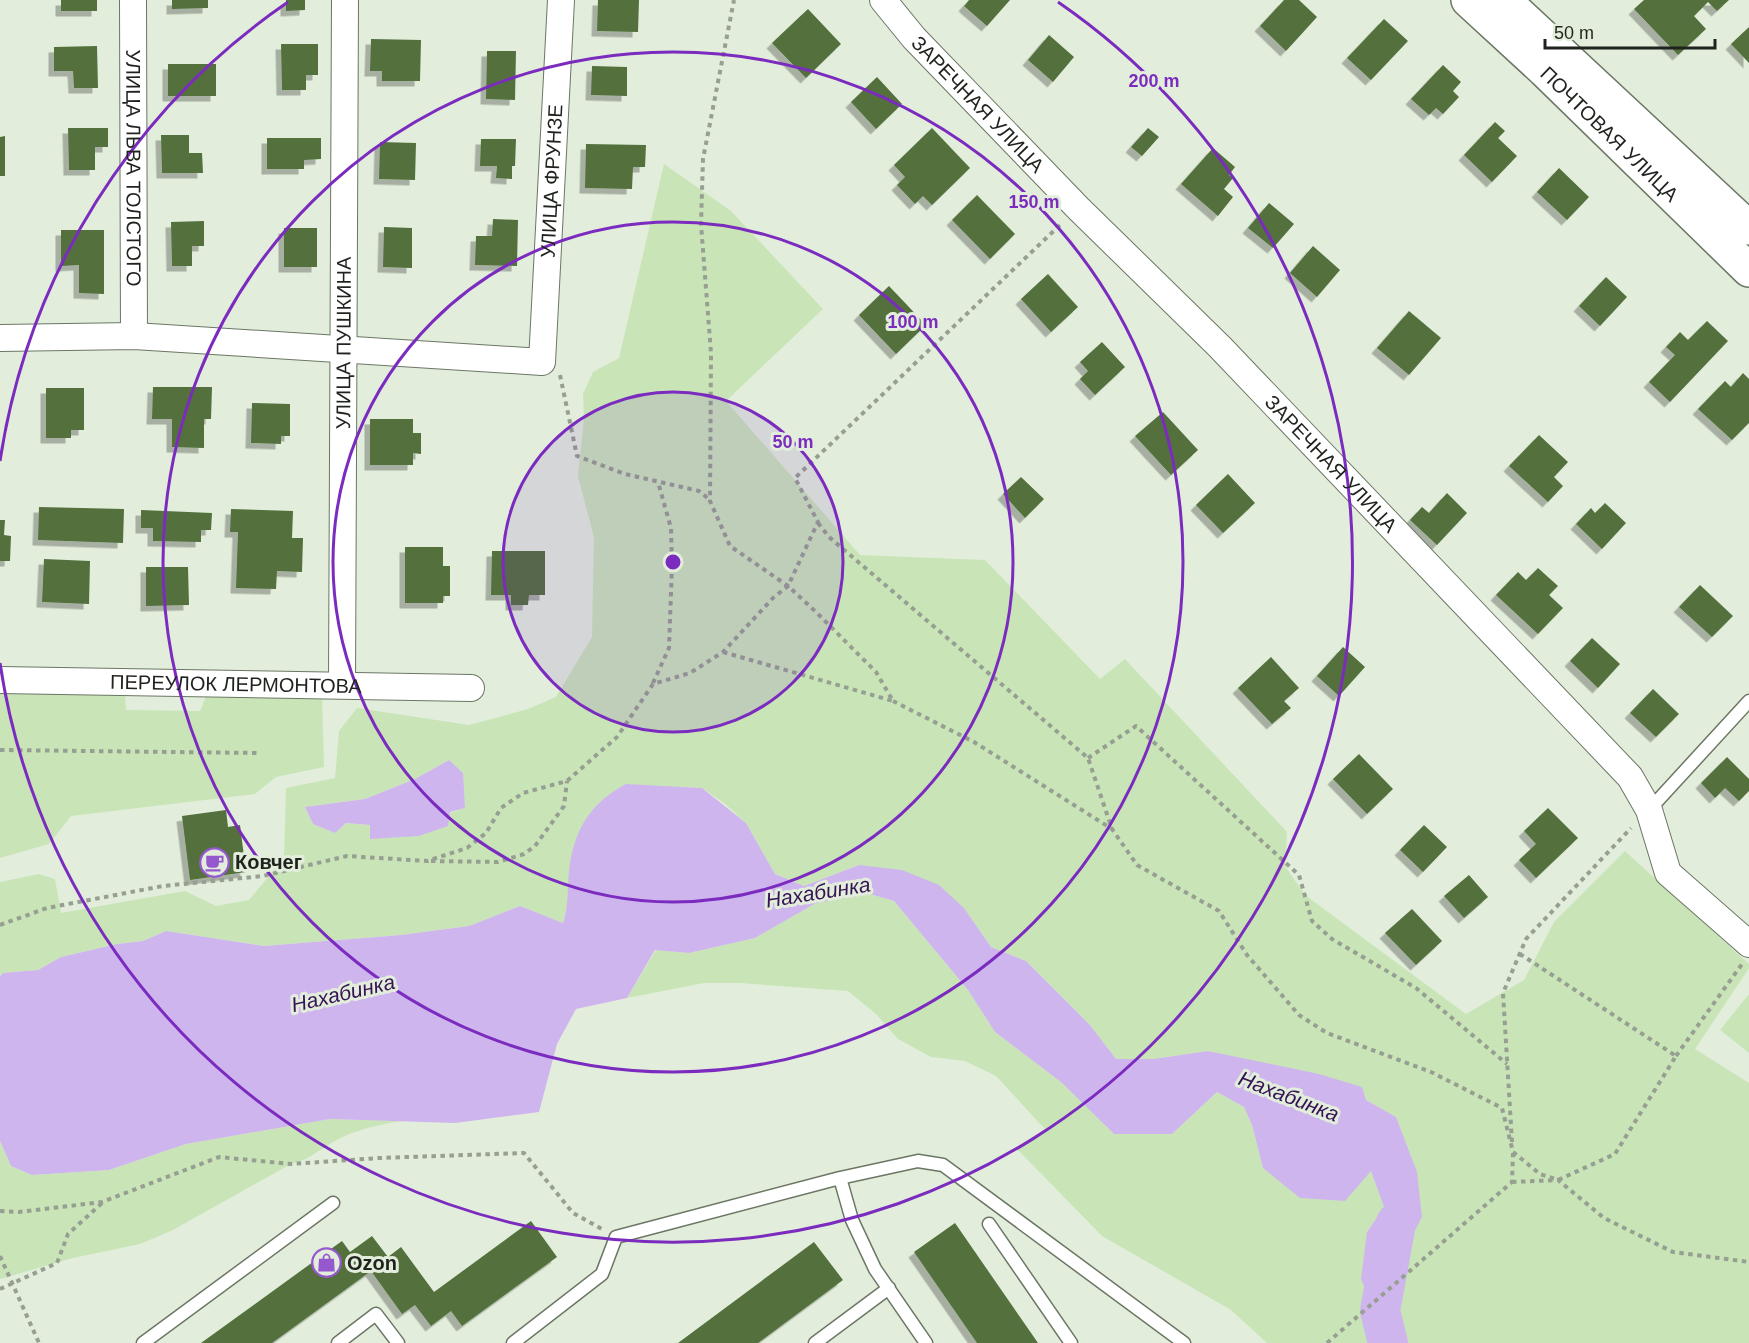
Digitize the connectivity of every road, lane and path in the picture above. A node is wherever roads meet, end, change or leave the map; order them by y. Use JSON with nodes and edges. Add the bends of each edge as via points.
{"nodes":[{"id":1,"x":133,"y":0,"type":"edge"},
{"id":2,"x":345,"y":0,"type":"edge"},
{"id":3,"x":561,"y":0,"type":"edge"},
{"id":4,"x":734,"y":0,"type":"edge"},
{"id":5,"x":883,"y":0,"type":"edge"},
{"id":6,"x":1468,"y":0,"type":"edge"},
{"id":7,"x":1504,"y":0,"type":"edge"},
{"id":8,"x":1078,"y":207,"type":"junction"},
{"id":9,"x":1749,"y":228,"type":"edge"},
{"id":10,"x":1749,"y":270,"type":"edge"},
{"id":11,"x":134,"y":336,"type":"junction"},
{"id":12,"x":0,"y":338,"type":"edge"},
{"id":13,"x":343,"y":348,"type":"junction"},
{"id":14,"x":542,"y":362,"type":"junction"},
{"id":15,"x":658,"y":482,"type":"junction"},
{"id":16,"x":710,"y":501,"type":"junction"},
{"id":17,"x":818,"y":522,"type":"junction"},
{"id":18,"x":788,"y":586,"type":"junction"},
{"id":19,"x":723,"y":652,"type":"junction"},
{"id":20,"x":0,"y":680,"type":"edge"},
{"id":21,"x":653,"y":684,"type":"junction"},
{"id":22,"x":342,"y":686,"type":"junction"},
{"id":23,"x":471,"y":688,"type":"dead end"},
{"id":24,"x":893,"y":701,"type":"junction"},
{"id":25,"x":1749,"y":701,"type":"edge"},
{"id":26,"x":0,"y":750,"type":"edge"},
{"id":27,"x":260,"y":753,"type":"dead end"},
{"id":28,"x":1088,"y":758,"type":"junction"},
{"id":29,"x":567,"y":782,"type":"junction"},
{"id":30,"x":1648,"y":810,"type":"junction"},
{"id":31,"x":1112,"y":829,"type":"junction"},
{"id":32,"x":427,"y":861,"type":"junction"},
{"id":33,"x":0,"y":925,"type":"edge"},
{"id":34,"x":1520,"y":954,"type":"junction"},
{"id":35,"x":1746,"y":954,"type":"edge"},
{"id":36,"x":1676,"y":1056,"type":"junction"},
{"id":37,"x":1508,"y":1065,"type":"junction"},
{"id":38,"x":1513,"y":1152,"type":"junction"},
{"id":39,"x":840,"y":1178,"type":"junction"},
{"id":40,"x":1558,"y":1180,"type":"junction"},
{"id":41,"x":1512,"y":1182,"type":"junction"},
{"id":42,"x":102,"y":1202,"type":"junction"},
{"id":43,"x":333,"y":1203,"type":"dead end"},
{"id":44,"x":0,"y":1211,"type":"edge"},
{"id":45,"x":989,"y":1224,"type":"dead end"},
{"id":46,"x":616,"y":1237,"type":"junction"},
{"id":47,"x":0,"y":1256,"type":"edge"},
{"id":48,"x":1749,"y":1262,"type":"edge"},
{"id":49,"x":12,"y":1284,"type":"junction"},
{"id":50,"x":889,"y":1288,"type":"junction"},
{"id":51,"x":0,"y":1290,"type":"edge"},
{"id":52,"x":39,"y":1343,"type":"edge"},
{"id":53,"x":143,"y":1343,"type":"edge"},
{"id":54,"x":339,"y":1343,"type":"edge"},
{"id":55,"x":398,"y":1343,"type":"edge"},
{"id":56,"x":513,"y":1343,"type":"edge"},
{"id":57,"x":815,"y":1343,"type":"edge"},
{"id":58,"x":926,"y":1343,"type":"edge"},
{"id":59,"x":1071,"y":1343,"type":"edge"},
{"id":60,"x":1184,"y":1343,"type":"edge"},
{"id":61,"x":1327,"y":1343,"type":"edge"}],
"edges":[{"from":1,"to":11,"type":"street","name":"УЛИЦА ЛЬВА ТОЛСТОГО"},
{"from":2,"to":13,"type":"street","name":"УЛИЦА ПУШКИНА"},
{"from":3,"to":14,"type":"street","name":"УЛИЦА ФРУНЗЕ"},
{"from":4,"to":16,"type":"path","via":[[703,159],[701,224],[711,353]]},
{"from":5,"to":8,"type":"street","name":"ЗАРЕЧНАЯ УЛИЦА"},
{"from":6,"to":10,"type":"main road","name":"ПОЧТОВАЯ УЛИЦА"},
{"from":7,"to":9,"type":"main road","name":"ПОЧТОВАЯ УЛИЦА"},
{"from":8,"to":17,"type":"path","via":[[795,478]]},
{"from":8,"to":30,"type":"street","name":"ЗАРЕЧНАЯ УЛИЦА","via":[[1220,347],[1629,777]]},
{"from":11,"to":12,"type":"street"},
{"from":11,"to":13,"type":"street"},
{"from":13,"to":14,"type":"street"},
{"from":13,"to":22,"type":"street","name":"УЛИЦА ПУШКИНА"},
{"from":14,"to":15,"type":"path","via":[[559,372],[577,456]]},
{"from":15,"to":16,"type":"path","via":[[699,491]]},
{"from":15,"to":21,"type":"path","via":[[670,528],[672,565],[669,648]]},
{"from":16,"to":18,"type":"path","via":[[730,546]]},
{"from":17,"to":18,"type":"path"},
{"from":17,"to":28,"type":"path","via":[[829,537]]},
{"from":18,"to":19,"type":"path"},
{"from":18,"to":24,"type":"path","via":[[876,672]]},
{"from":19,"to":21,"type":"path","via":[[690,673]]},
{"from":19,"to":24,"type":"path"},
{"from":20,"to":22,"type":"street","name":"ПЕРЕУЛОК ЛЕРМОНТОВА"},
{"from":21,"to":29,"type":"path","via":[[617,737]]},
{"from":22,"to":23,"type":"street","name":"ПЕРЕУЛОК ЛЕРМОНТОВА"},
{"from":24,"to":31,"type":"path","via":[[974,742]]},
{"from":25,"to":30,"type":"lane"},
{"from":26,"to":27,"type":"path"},
{"from":28,"to":31,"type":"path"},
{"from":28,"to":37,"type":"path","via":[[1136,726],[1299,875],[1312,921],[1332,939],[1416,987]]},
{"from":29,"to":32,"type":"path","via":[[523,793],[501,808],[486,833],[467,848]]},
{"from":29,"to":32,"type":"path","via":[[564,806],[535,846],[524,854],[498,862]]},
{"from":30,"to":34,"type":"path","via":[[1526,939]]},
{"from":30,"to":35,"type":"street","name":"ЗАРЕЧНАЯ УЛИЦА","via":[[1668,873]]},
{"from":31,"to":38,"type":"path","via":[[1137,865],[1219,911],[1247,955],[1299,1015],[1327,1033],[1431,1072],[1502,1108]]},
{"from":32,"to":33,"type":"path","via":[[347,856],[263,876],[163,886],[47,908]]},
{"from":34,"to":36,"type":"path"},
{"from":34,"to":37,"type":"path","via":[[1503,993]]},
{"from":35,"to":36,"type":"path"},
{"from":36,"to":40,"type":"path","via":[[1615,1154]]},
{"from":37,"to":38,"type":"path"},
{"from":38,"to":40,"type":"path","via":[[1539,1174]]},
{"from":38,"to":41,"type":"path"},
{"from":39,"to":46,"type":"lane"},
{"from":39,"to":50,"type":"lane","via":[[852,1220],[875,1269]]},
{"from":39,"to":60,"type":"lane","via":[[918,1161],[943,1165]]},
{"from":40,"to":41,"type":"path"},
{"from":40,"to":48,"type":"path","via":[[1604,1218],[1673,1252]]},
{"from":41,"to":61,"type":"path"},
{"from":42,"to":44,"type":"path"},
{"from":42,"to":46,"type":"path","via":[[219,1158],[291,1164],[524,1153],[573,1213]]},
{"from":42,"to":49,"type":"path","via":[[68,1234],[57,1263]]},
{"from":43,"to":53,"type":"lane"},
{"from":45,"to":59,"type":"lane"},
{"from":46,"to":56,"type":"lane","via":[[602,1274]]},
{"from":47,"to":49,"type":"path"},
{"from":49,"to":51,"type":"path"},
{"from":49,"to":52,"type":"path"},
{"from":50,"to":57,"type":"lane"},
{"from":50,"to":58,"type":"lane"},
{"from":54,"to":55,"type":"lane","via":[[376,1314]]}]}
